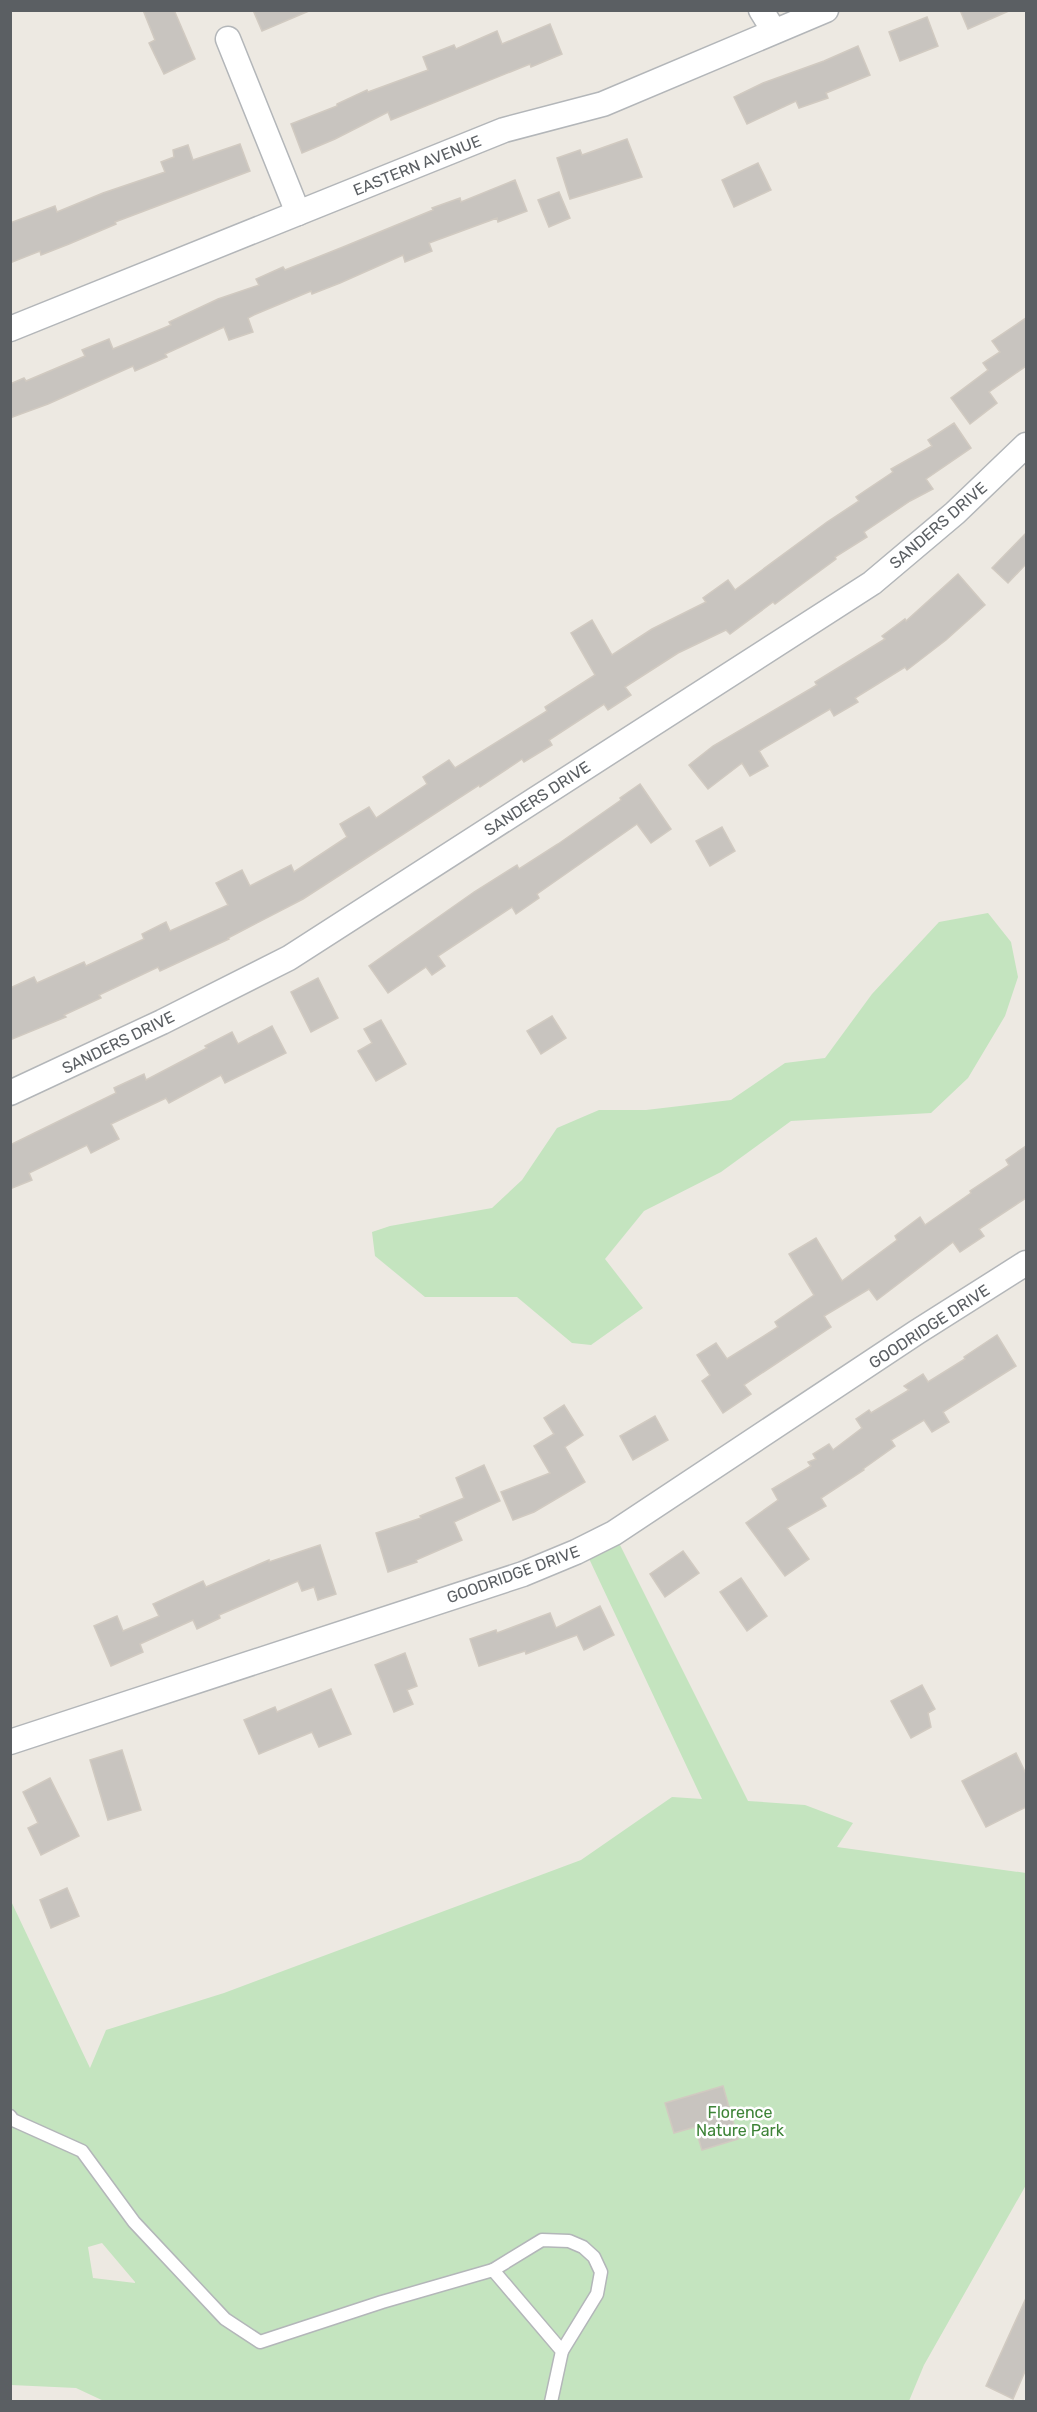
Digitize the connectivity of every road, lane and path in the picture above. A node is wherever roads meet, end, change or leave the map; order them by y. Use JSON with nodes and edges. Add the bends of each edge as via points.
{"nodes":[{"id":1,"x":761,"y":10,"type":"edge"},
{"id":2,"x":825,"y":10,"type":"edge"},
{"id":3,"x":774,"y":31,"type":"junction"},
{"id":4,"x":228,"y":39,"type":"dead end"},
{"id":5,"x":298,"y":213,"type":"junction"},
{"id":6,"x":10,"y":329,"type":"edge"},
{"id":7,"x":1026,"y":446,"type":"edge"},
{"id":8,"x":10,"y":1094,"type":"edge"},
{"id":9,"x":1026,"y":1263,"type":"edge"},
{"id":10,"x":10,"y":1742,"type":"edge"},
{"id":11,"x":10,"y":2116,"type":"edge"},
{"id":12,"x":493,"y":2270,"type":"junction"},
{"id":13,"x":562,"y":2351,"type":"junction"},
{"id":14,"x":551,"y":2402,"type":"edge"}],
"edges":[{"from":1,"to":3,"type":"street"},
{"from":2,"to":3,"type":"street","name":"EASTERN AVENUE"},
{"from":3,"to":5,"type":"street","name":"EASTERN AVENUE","via":[[603,104],[504,130]]},
{"from":4,"to":5,"type":"street"},
{"from":5,"to":6,"type":"street","name":"EASTERN AVENUE"},
{"from":7,"to":8,"type":"street","name":"SANDERS DRIVE","via":[[872,583],[289,958]]},
{"from":9,"to":10,"type":"street","name":"GOODRIDGE DRIVE","via":[[660,1504],[576,1552],[512,1577]]},
{"from":11,"to":12,"type":"lane","via":[[82,2151],[134,2222],[225,2319],[260,2342]]},
{"from":12,"to":13,"type":"lane"},
{"from":12,"to":13,"type":"lane","via":[[543,2240],[569,2241],[594,2257],[601,2272],[597,2294]]},
{"from":13,"to":14,"type":"lane"}]}
